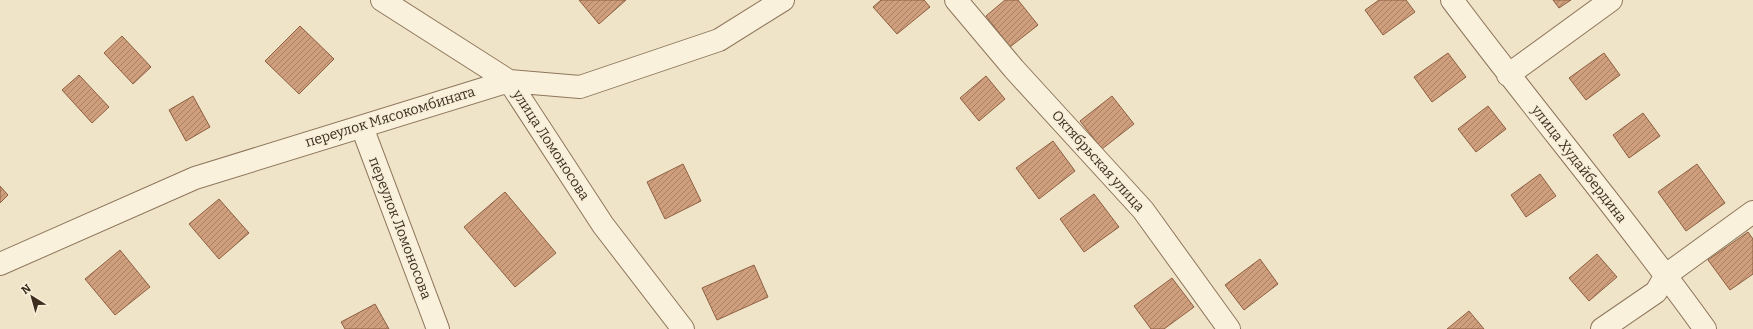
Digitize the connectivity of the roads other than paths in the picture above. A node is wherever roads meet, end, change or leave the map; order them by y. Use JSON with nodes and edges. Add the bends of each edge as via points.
{"nodes":[{"id":1,"x":382,"y":0,"type":"edge"},
{"id":2,"x":783,"y":0,"type":"edge"},
{"id":3,"x":956,"y":0,"type":"edge"},
{"id":4,"x":1452,"y":0,"type":"edge"},
{"id":5,"x":1611,"y":0,"type":"edge"},
{"id":6,"x":1508,"y":75,"type":"junction"},
{"id":7,"x":508,"y":80,"type":"junction"},
{"id":8,"x":362,"y":127,"type":"junction"},
{"id":9,"x":1753,"y":212,"type":"edge"},
{"id":10,"x":0,"y":264,"type":"edge"},
{"id":11,"x":1666,"y":276,"type":"junction"},
{"id":12,"x":438,"y":329,"type":"edge"},
{"id":13,"x":683,"y":329,"type":"edge"},
{"id":14,"x":1230,"y":329,"type":"edge"},
{"id":15,"x":1602,"y":329,"type":"edge"},
{"id":16,"x":1704,"y":329,"type":"edge"}],
"edges":[{"from":1,"to":7,"type":"street","name":"улица Ломоносова"},
{"from":2,"to":7,"type":"street","name":"переулок Мясокомбината","via":[[720,40],[580,87]]},
{"from":3,"to":14,"type":"street","name":"Октябрьская улица","via":[[1014,69],[1143,210]]},
{"from":4,"to":6,"type":"street","name":"улица Худайбердина"},
{"from":5,"to":6,"type":"street"},
{"from":6,"to":11,"type":"street","name":"улица Худайбердина"},
{"from":7,"to":8,"type":"street","name":"переулок Мясокомбината"},
{"from":7,"to":13,"type":"street","name":"улица Ломоносова","via":[[603,225]]},
{"from":8,"to":10,"type":"street","name":"переулок Мясокомбината","via":[[194,178]]},
{"from":8,"to":12,"type":"street","name":"переулок Ломоносова"},
{"from":9,"to":11,"type":"street"},
{"from":11,"to":15,"type":"street","via":[[1656,292]]},
{"from":11,"to":16,"type":"street","name":"улица Худайбердина"}]}
